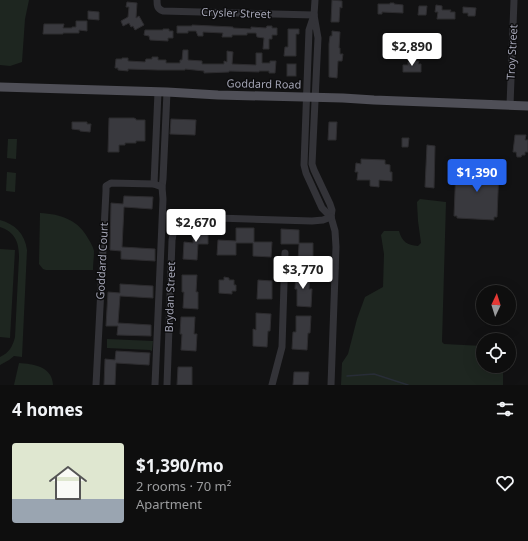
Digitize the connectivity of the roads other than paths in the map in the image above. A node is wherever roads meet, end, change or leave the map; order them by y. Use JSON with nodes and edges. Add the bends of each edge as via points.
{"nodes":[{"id":1,"x":157,"y":0,"type":"edge"},
{"id":2,"x":315,"y":0,"type":"edge"},
{"id":3,"x":514,"y":0,"type":"edge"},
{"id":4,"x":314,"y":16,"type":"junction"},
{"id":5,"x":0,"y":87,"type":"edge"},
{"id":6,"x":162,"y":92,"type":"junction"},
{"id":7,"x":311,"y":97,"type":"junction"},
{"id":8,"x":510,"y":105,"type":"junction"},
{"id":9,"x":528,"y":106,"type":"edge"},
{"id":10,"x":158,"y":185,"type":"junction"},
{"id":11,"x":331,"y":217,"type":"junction"},
{"id":12,"x":285,"y":253,"type":"dead end"},
{"id":13,"x":285,"y":267,"type":"junction"},
{"id":14,"x":335,"y":268,"type":"junction"},
{"id":15,"x":96,"y":385,"type":"edge"},
{"id":16,"x":155,"y":385,"type":"edge"},
{"id":17,"x":167,"y":385,"type":"edge"},
{"id":18,"x":272,"y":385,"type":"edge"},
{"id":19,"x":332,"y":385,"type":"edge"}],
"edges":[{"from":1,"to":4,"type":"street","name":"Crysler Street","via":[[156,5],[163,11]]},
{"from":2,"to":4,"type":"street"},
{"from":3,"to":8,"type":"street","name":"Troy Street"},
{"from":4,"to":7,"type":"street","via":[[318,38]]},
{"from":5,"to":6,"type":"main road","name":"Goddard Road"},
{"from":6,"to":7,"type":"main road","name":"Goddard Road"},
{"from":6,"to":10,"type":"street","via":[[163,179]]},
{"from":7,"to":8,"type":"main road","name":"Goddard Road"},
{"from":7,"to":11,"type":"street","via":[[312,164],[330,204]]},
{"from":8,"to":9,"type":"main road","name":"Goddard Road"},
{"from":10,"to":15,"type":"street","name":"Goddard Court","via":[[114,183],[106,186]]},
{"from":10,"to":16,"type":"street","via":[[163,199]]},
{"from":11,"to":14,"type":"street","via":[[335,231]]},
{"from":11,"to":17,"type":"street","name":"Brydan Street","via":[[312,221],[186,217],[179,220],[174,228],[172,240]]},
{"from":12,"to":13,"type":"street"},
{"from":13,"to":14,"type":"street"},
{"from":13,"to":18,"type":"street","via":[[282,347]]},
{"from":14,"to":19,"type":"street"}]}
